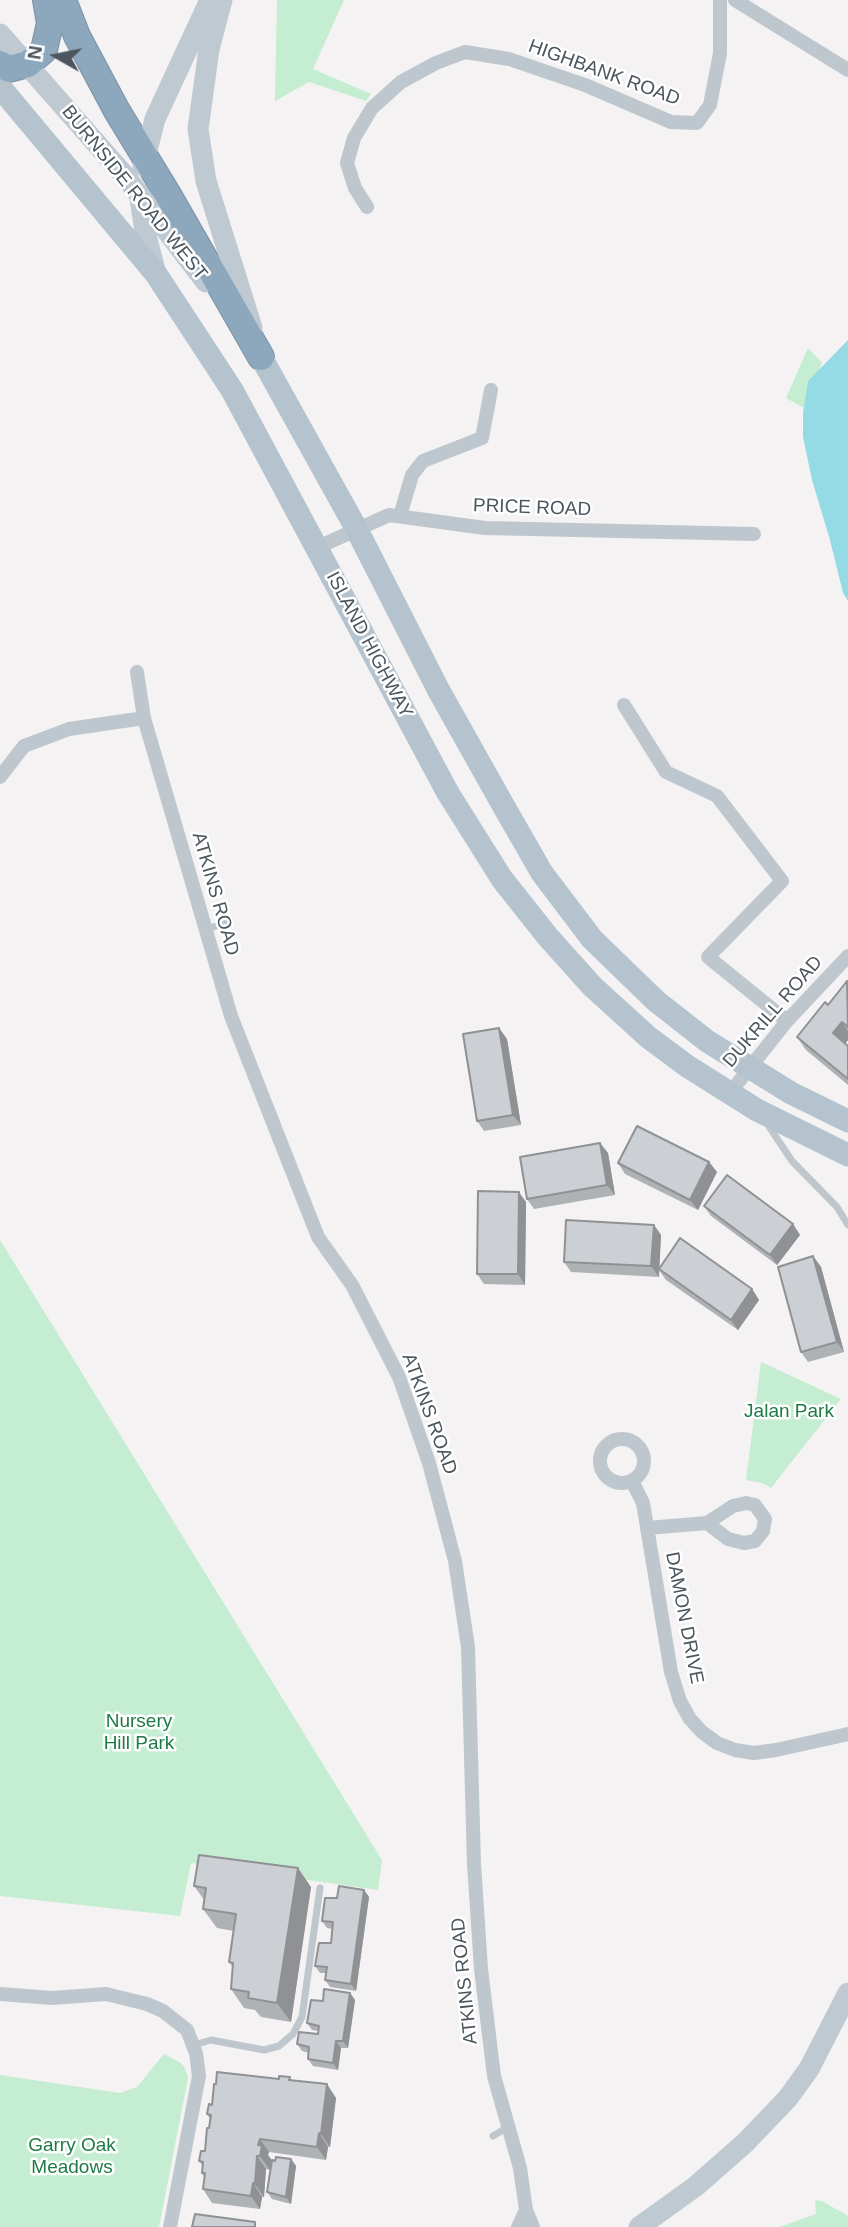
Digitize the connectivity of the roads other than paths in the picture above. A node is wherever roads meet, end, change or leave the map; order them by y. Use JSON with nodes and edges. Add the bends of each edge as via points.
{"nodes":[{"id":1,"x":46,"y":0,"type":"edge"},
{"id":2,"x":63,"y":0,"type":"edge"},
{"id":3,"x":210,"y":0,"type":"edge"},
{"id":4,"x":222,"y":0,"type":"edge"},
{"id":5,"x":720,"y":0,"type":"edge"},
{"id":6,"x":735,"y":0,"type":"edge"},
{"id":7,"x":0,"y":34,"type":"edge"},
{"id":8,"x":0,"y":64,"type":"edge"},
{"id":9,"x":28,"y":64,"type":"junction"},
{"id":10,"x":848,"y":70,"type":"edge"},
{"id":11,"x":0,"y":87,"type":"edge"},
{"id":12,"x":145,"y":155,"type":"junction"},
{"id":13,"x":140,"y":195,"type":"junction"},
{"id":14,"x":367,"y":207,"type":"dead end"},
{"id":15,"x":156,"y":274,"type":"junction"},
{"id":16,"x":261,"y":357,"type":"junction"},
{"id":17,"x":491,"y":390,"type":"dead end"},
{"id":18,"x":400,"y":516,"type":"junction"},
{"id":19,"x":356,"y":528,"type":"junction"},
{"id":20,"x":754,"y":534,"type":"dead end"},
{"id":21,"x":316,"y":548,"type":"junction"},
{"id":22,"x":137,"y":672,"type":"dead end"},
{"id":23,"x":624,"y":705,"type":"dead end"},
{"id":24,"x":144,"y":718,"type":"junction"},
{"id":25,"x":0,"y":777,"type":"edge"},
{"id":26,"x":230,"y":921,"type":"dead end"},
{"id":27,"x":205,"y":930,"type":"junction"},
{"id":28,"x":848,"y":956,"type":"edge"},
{"id":29,"x":787,"y":1021,"type":"junction"},
{"id":30,"x":748,"y":1068,"type":"junction"},
{"id":31,"x":729,"y":1094,"type":"junction"},
{"id":32,"x":757,"y":1110,"type":"junction"},
{"id":33,"x":848,"y":1121,"type":"edge"},
{"id":34,"x":848,"y":1155,"type":"edge"},
{"id":35,"x":848,"y":1225,"type":"edge"},
{"id":36,"x":632,"y":1480,"type":"dead end"},
{"id":37,"x":706,"y":1523,"type":"dead end"},
{"id":38,"x":647,"y":1528,"type":"junction"},
{"id":39,"x":848,"y":1734,"type":"edge"},
{"id":40,"x":320,"y":1888,"type":"dead end"},
{"id":41,"x":848,"y":1993,"type":"edge"},
{"id":42,"x":0,"y":1994,"type":"edge"},
{"id":43,"x":194,"y":2045,"type":"junction"},
{"id":44,"x":508,"y":2126,"type":"junction"},
{"id":45,"x":493,"y":2136,"type":"dead end"},
{"id":46,"x":526,"y":2210,"type":"junction"},
{"id":47,"x":170,"y":2227,"type":"edge"},
{"id":48,"x":518,"y":2227,"type":"edge"},
{"id":49,"x":533,"y":2227,"type":"edge"},
{"id":50,"x":639,"y":2227,"type":"edge"}],
"edges":[{"from":1,"to":9,"type":"highway","via":[[50,23],[44,50]]},
{"from":2,"to":12,"type":"highway","via":[[117,111]]},
{"from":3,"to":12,"type":"main road","name":"ISLAND HIGHWAY","via":[[155,119]]},
{"from":4,"to":16,"type":"main road","name":"ISLAND HIGHWAY","via":[[200,102],[200,150]]},
{"from":5,"to":14,"type":"street","name":"HIGHBANK ROAD","via":[[720,53],[710,105],[697,124],[671,122],[509,59],[465,52],[401,82],[372,108],[354,138],[347,163]]},
{"from":6,"to":10,"type":"street"},
{"from":7,"to":9,"type":"main road","name":"BURNSIDE ROAD WEST"},
{"from":8,"to":9,"type":"highway","via":[[9,69]]},
{"from":9,"to":13,"type":"main road","name":"BURNSIDE ROAD WEST"},
{"from":11,"to":15,"type":"main road","name":"BURNSIDE ROAD WEST"},
{"from":12,"to":13,"type":"main road","name":"ISLAND HIGHWAY"},
{"from":12,"to":16,"type":"highway"},
{"from":13,"to":15,"type":"main road","name":"ISLAND HIGHWAY"},
{"from":13,"to":16,"type":"main road","name":"BURNSIDE ROAD WEST"},
{"from":15,"to":21,"type":"main road","name":"ISLAND HIGHWAY","via":[[232,390]]},
{"from":16,"to":19,"type":"main road","name":"ISLAND HIGHWAY"},
{"from":17,"to":18,"type":"street","via":[[482,438],[423,461],[412,475]]},
{"from":18,"to":19,"type":"street","name":"PRICE ROAD","via":[[389,515]]},
{"from":18,"to":20,"type":"street","name":"PRICE ROAD","via":[[485,527]]},
{"from":19,"to":21,"type":"street","name":"PRICE ROAD"},
{"from":19,"to":30,"type":"main road","name":"ISLAND HIGHWAY","via":[[439,691],[542,873],[592,939],[656,1001]]},
{"from":21,"to":31,"type":"main road","name":"ISLAND HIGHWAY","via":[[449,793],[502,879],[548,937],[623,1016]]},
{"from":22,"to":24,"type":"street","name":"ATKINS ROAD"},
{"from":23,"to":29,"type":"street","via":[[666,772],[717,796],[782,881],[708,957]]},
{"from":24,"to":25,"type":"street","via":[[69,729],[24,747]]},
{"from":24,"to":27,"type":"street","name":"ATKINS ROAD"},
{"from":26,"to":27,"type":"lane"},
{"from":27,"to":44,"type":"street","name":"ATKINS ROAD","via":[[231,1016],[318,1237],[352,1285],[399,1377],[429,1463],[455,1560],[468,1647],[481,1969],[494,2076]]},
{"from":28,"to":29,"type":"street","name":"DUKRILL ROAD"},
{"from":29,"to":30,"type":"street","name":"DUKRILL ROAD"},
{"from":30,"to":31,"type":"street","name":"DUKRILL ROAD"},
{"from":30,"to":33,"type":"main road","name":"ISLAND HIGHWAY"},
{"from":31,"to":32,"type":"main road","name":"ISLAND HIGHWAY"},
{"from":32,"to":34,"type":"main road","name":"ISLAND HIGHWAY"},
{"from":32,"to":35,"type":"lane"},
{"from":36,"to":38,"type":"street","name":"DAMON DRIVE","via":[[643,1503]]},
{"from":37,"to":38,"type":"street"},
{"from":38,"to":39,"type":"street","name":"DAMON DRIVE","via":[[671,1671],[680,1701],[702,1732],[717,1744],[754,1753]]},
{"from":40,"to":43,"type":"lane","via":[[302,2017],[293,2034],[279,2046],[264,2050],[211,2040]]},
{"from":41,"to":50,"type":"main road","via":[[788,2098],[696,2186]]},
{"from":42,"to":43,"type":"street","via":[[52,1998],[106,1994],[147,2004],[179,2022]]},
{"from":43,"to":47,"type":"street","via":[[199,2076]]},
{"from":44,"to":45,"type":"lane"},
{"from":44,"to":46,"type":"street","name":"ATKINS ROAD"},
{"from":46,"to":48,"type":"street"},
{"from":46,"to":49,"type":"street","name":"ATKINS ROAD"}]}
